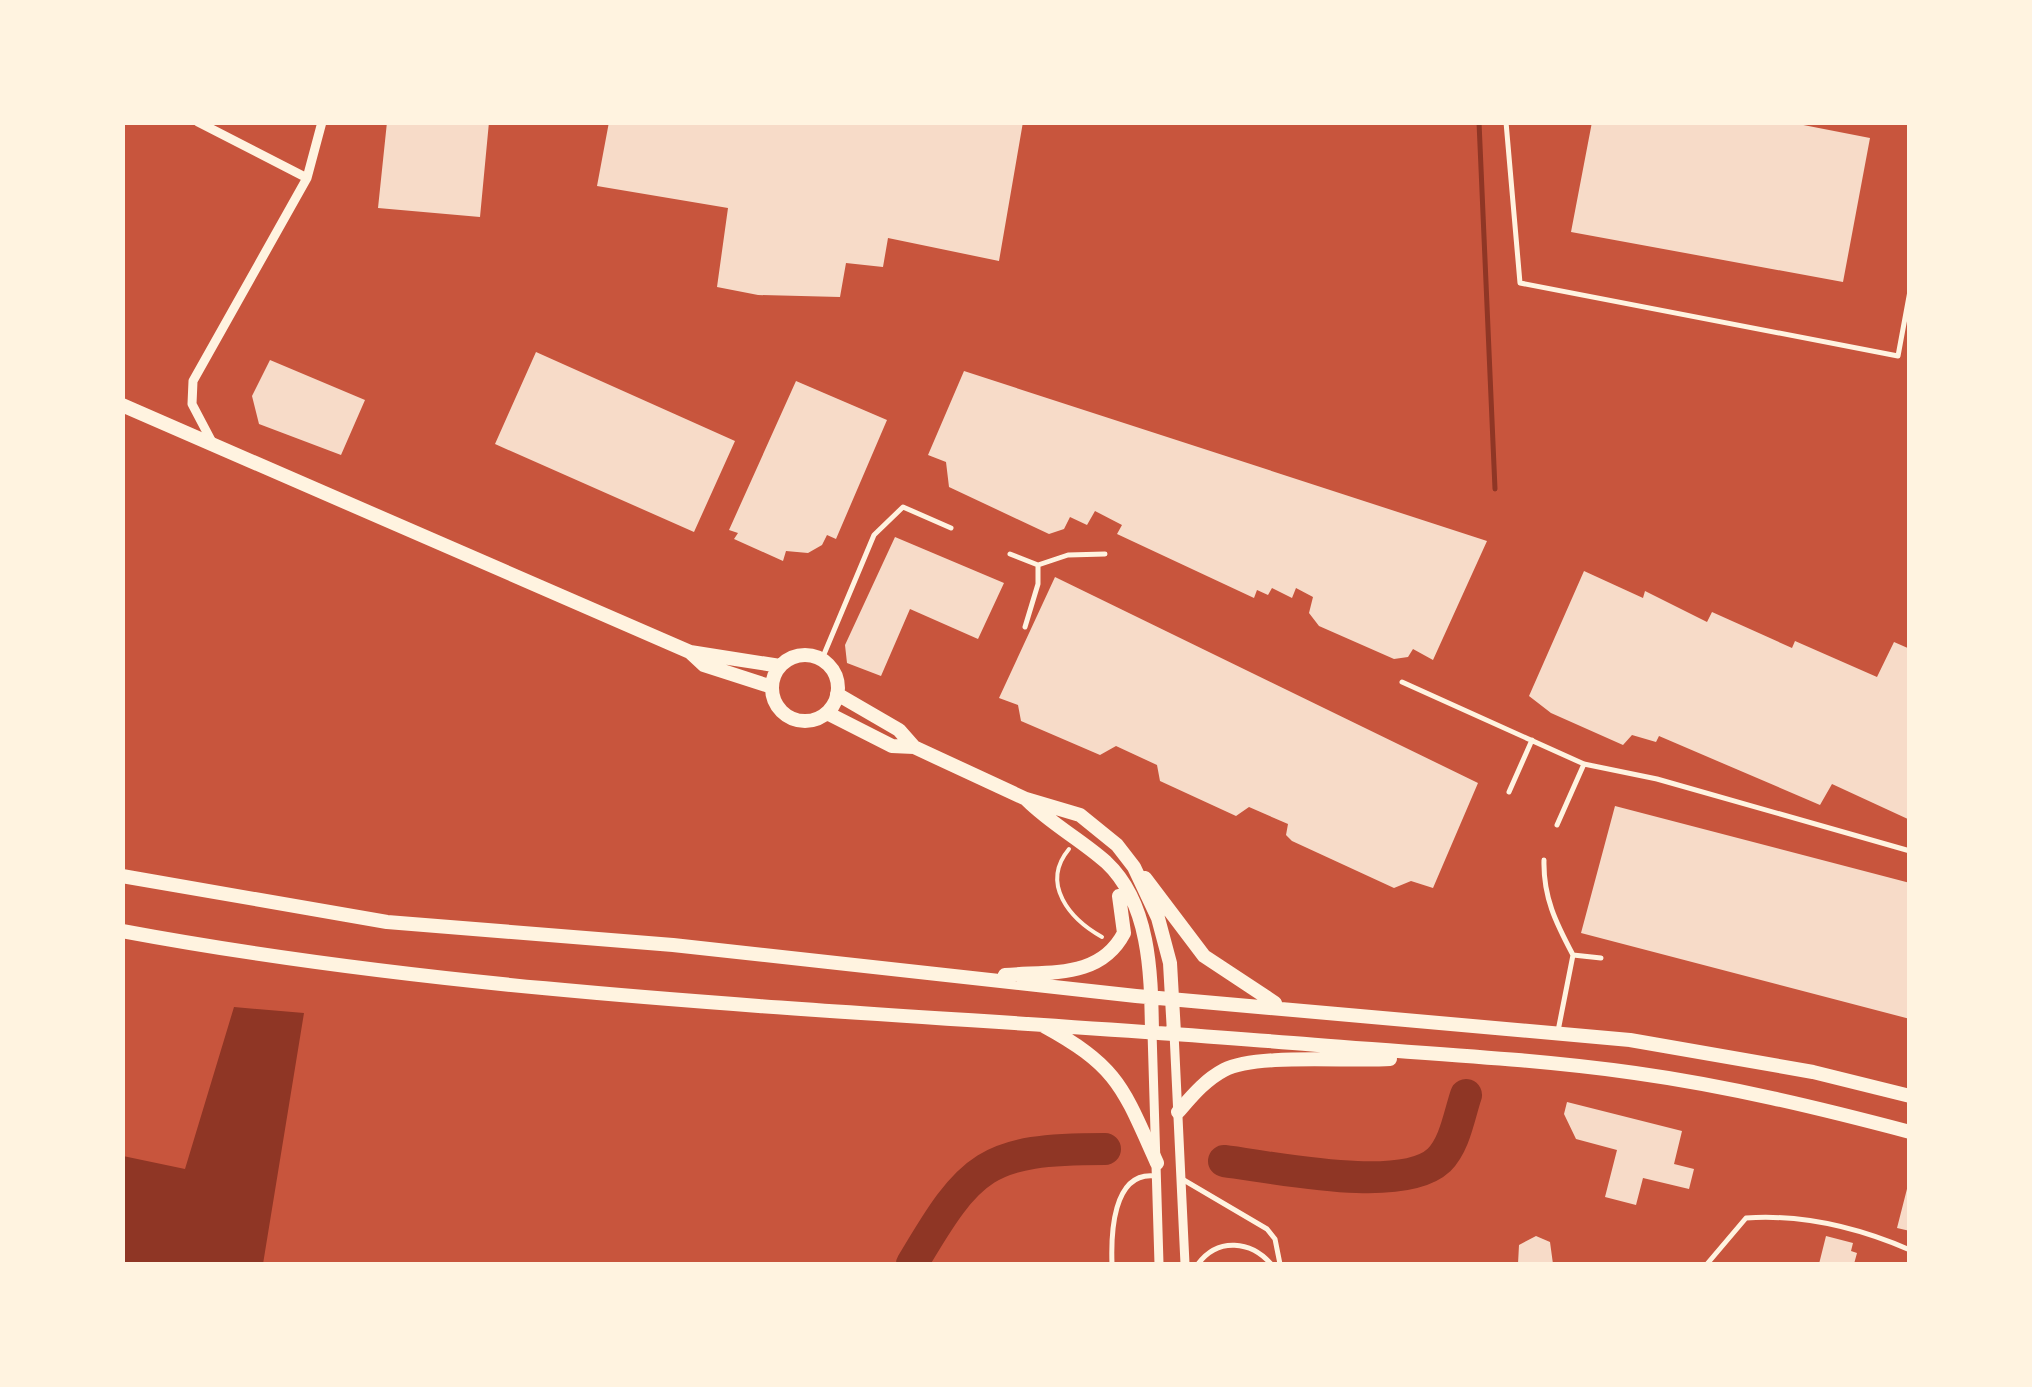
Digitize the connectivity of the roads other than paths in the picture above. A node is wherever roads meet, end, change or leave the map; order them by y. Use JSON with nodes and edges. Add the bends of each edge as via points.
{"nodes":[{"id":1,"x":198,"y":122,"type":"edge"},
{"id":2,"x":322,"y":122,"type":"edge"},
{"id":3,"x":1506,"y":122,"type":"edge"},
{"id":4,"x":306,"y":178,"type":"junction"},
{"id":5,"x":1910,"y":291,"type":"edge"},
{"id":6,"x":122,"y":405,"type":"edge"},
{"id":7,"x":216,"y":448,"type":"junction"},
{"id":8,"x":951,"y":528,"type":"dead end"},
{"id":9,"x":1010,"y":554,"type":"dead end"},
{"id":10,"x":1105,"y":554,"type":"dead end"},
{"id":11,"x":1038,"y":565,"type":"junction"},
{"id":12,"x":1024,"y":627,"type":"dead end"},
{"id":13,"x":690,"y":652,"type":"junction"},
{"id":14,"x":822,"y":660,"type":"junction"},
{"id":15,"x":780,"y":666,"type":"junction"},
{"id":16,"x":1402,"y":682,"type":"dead end"},
{"id":17,"x":772,"y":686,"type":"junction"},
{"id":18,"x":837,"y":694,"type":"junction"},
{"id":19,"x":827,"y":713,"type":"junction"},
{"id":20,"x":1532,"y":740,"type":"junction"},
{"id":21,"x":914,"y":747,"type":"junction"},
{"id":22,"x":1584,"y":764,"type":"junction"},
{"id":23,"x":1508,"y":792,"type":"dead end"},
{"id":24,"x":1026,"y":799,"type":"junction"},
{"id":25,"x":1557,"y":825,"type":"dead end"},
{"id":26,"x":1078,"y":842,"type":"junction"},
{"id":27,"x":1910,"y":851,"type":"edge"},
{"id":28,"x":1544,"y":860,"type":"dead end"},
{"id":29,"x":1134,"y":867,"type":"junction"},
{"id":30,"x":122,"y":876,"type":"edge"},
{"id":31,"x":122,"y":931,"type":"edge"},
{"id":32,"x":1573,"y":955,"type":"junction"},
{"id":33,"x":1601,"y":958,"type":"dead end"},
{"id":34,"x":974,"y":978,"type":"junction"},
{"id":35,"x":1152,"y":998,"type":"junction"},
{"id":36,"x":1173,"y":999,"type":"junction"},
{"id":37,"x":1280,"y":1006,"type":"junction"},
{"id":38,"x":1040,"y":1024,"type":"junction"},
{"id":39,"x":1558,"y":1031,"type":"junction"},
{"id":40,"x":1152,"y":1032,"type":"junction"},
{"id":41,"x":1174,"y":1033,"type":"junction"},
{"id":42,"x":1436,"y":1056,"type":"junction"},
{"id":43,"x":1910,"y":1096,"type":"edge"},
{"id":44,"x":1178,"y":1112,"type":"junction"},
{"id":45,"x":1910,"y":1132,"type":"edge"},
{"id":46,"x":1158,"y":1170,"type":"junction"},
{"id":47,"x":1182,"y":1179,"type":"junction"},
{"id":48,"x":1910,"y":1250,"type":"edge"},
{"id":49,"x":1112,"y":1264,"type":"edge"},
{"id":50,"x":1159,"y":1264,"type":"edge"},
{"id":51,"x":1185,"y":1264,"type":"edge"},
{"id":52,"x":1198,"y":1264,"type":"edge"},
{"id":53,"x":1271,"y":1264,"type":"edge"},
{"id":54,"x":1280,"y":1264,"type":"edge"},
{"id":55,"x":1707,"y":1264,"type":"edge"}],
"edges":[{"from":1,"to":4,"type":"street"},
{"from":2,"to":4,"type":"street"},
{"from":3,"to":5,"type":"lane","via":[[1520,283],[1898,356]]},
{"from":4,"to":7,"type":"street","via":[[193,381],[192,404]]},
{"from":6,"to":7,"type":"main road"},
{"from":7,"to":13,"type":"main road"},
{"from":8,"to":14,"type":"lane","via":[[903,507],[874,535]]},
{"from":9,"to":11,"type":"lane"},
{"from":10,"to":11,"type":"lane","via":[[1068,555]]},
{"from":11,"to":12,"type":"lane"},
{"from":13,"to":15,"type":"main road"},
{"from":13,"to":17,"type":"main road","via":[[704,665]]},
{"from":14,"to":15,"type":"main road","via":[[800,655]]},
{"from":14,"to":18,"type":"main road","via":[[835,674]]},
{"from":15,"to":17,"type":"main road"},
{"from":16,"to":20,"type":"lane"},
{"from":17,"to":19,"type":"main road","via":[[786,715],[807,721]]},
{"from":18,"to":19,"type":"main road"},
{"from":18,"to":21,"type":"main road","via":[[899,730]]},
{"from":19,"to":21,"type":"main road","via":[[892,746]]},
{"from":20,"to":22,"type":"lane"},
{"from":20,"to":23,"type":"lane"},
{"from":21,"to":24,"type":"main road"},
{"from":22,"to":25,"type":"lane"},
{"from":22,"to":27,"type":"lane"},
{"from":24,"to":26,"type":"main road"},
{"from":24,"to":29,"type":"main road","via":[[1080,816]]},
{"from":26,"to":34,"type":"main road","via":[[1123,906],[1120,942],[1095,966]]},
{"from":26,"to":35,"type":"main road","via":[[1108,864],[1132,904],[1150,962]]},
{"from":28,"to":32,"type":"lane","via":[[1550,912]]},
{"from":29,"to":36,"type":"main road","via":[[1158,918]]},
{"from":29,"to":37,"type":"main road","via":[[1204,956]]},
{"from":30,"to":34,"type":"main road","via":[[387,922]]},
{"from":31,"to":38,"type":"main road","via":[[388,974]]},
{"from":32,"to":33,"type":"lane"},
{"from":32,"to":39,"type":"lane"},
{"from":34,"to":35,"type":"main road"},
{"from":35,"to":36,"type":"main road"},
{"from":35,"to":40,"type":"main road"},
{"from":36,"to":37,"type":"main road"},
{"from":36,"to":41,"type":"main road"},
{"from":37,"to":39,"type":"main road"},
{"from":38,"to":40,"type":"main road"},
{"from":38,"to":46,"type":"main road","via":[[1106,1065],[1126,1093]]},
{"from":39,"to":43,"type":"main road","via":[[1724,1054]]},
{"from":40,"to":41,"type":"main road"},
{"from":40,"to":46,"type":"street"},
{"from":41,"to":42,"type":"main road"},
{"from":41,"to":44,"type":"street"},
{"from":42,"to":44,"type":"main road","via":[[1228,1067]]},
{"from":42,"to":45,"type":"main road","via":[[1708,1084]]},
{"from":44,"to":47,"type":"street"},
{"from":46,"to":49,"type":"lane","via":[[1130,1184],[1114,1213]]},
{"from":46,"to":50,"type":"street"},
{"from":47,"to":51,"type":"street"},
{"from":47,"to":54,"type":"lane","via":[[1266,1229]]},
{"from":48,"to":55,"type":"lane","via":[[1874,1234],[1792,1215],[1746,1218]]},
{"from":52,"to":53,"type":"lane","via":[[1221,1246],[1236,1244]]}]}
